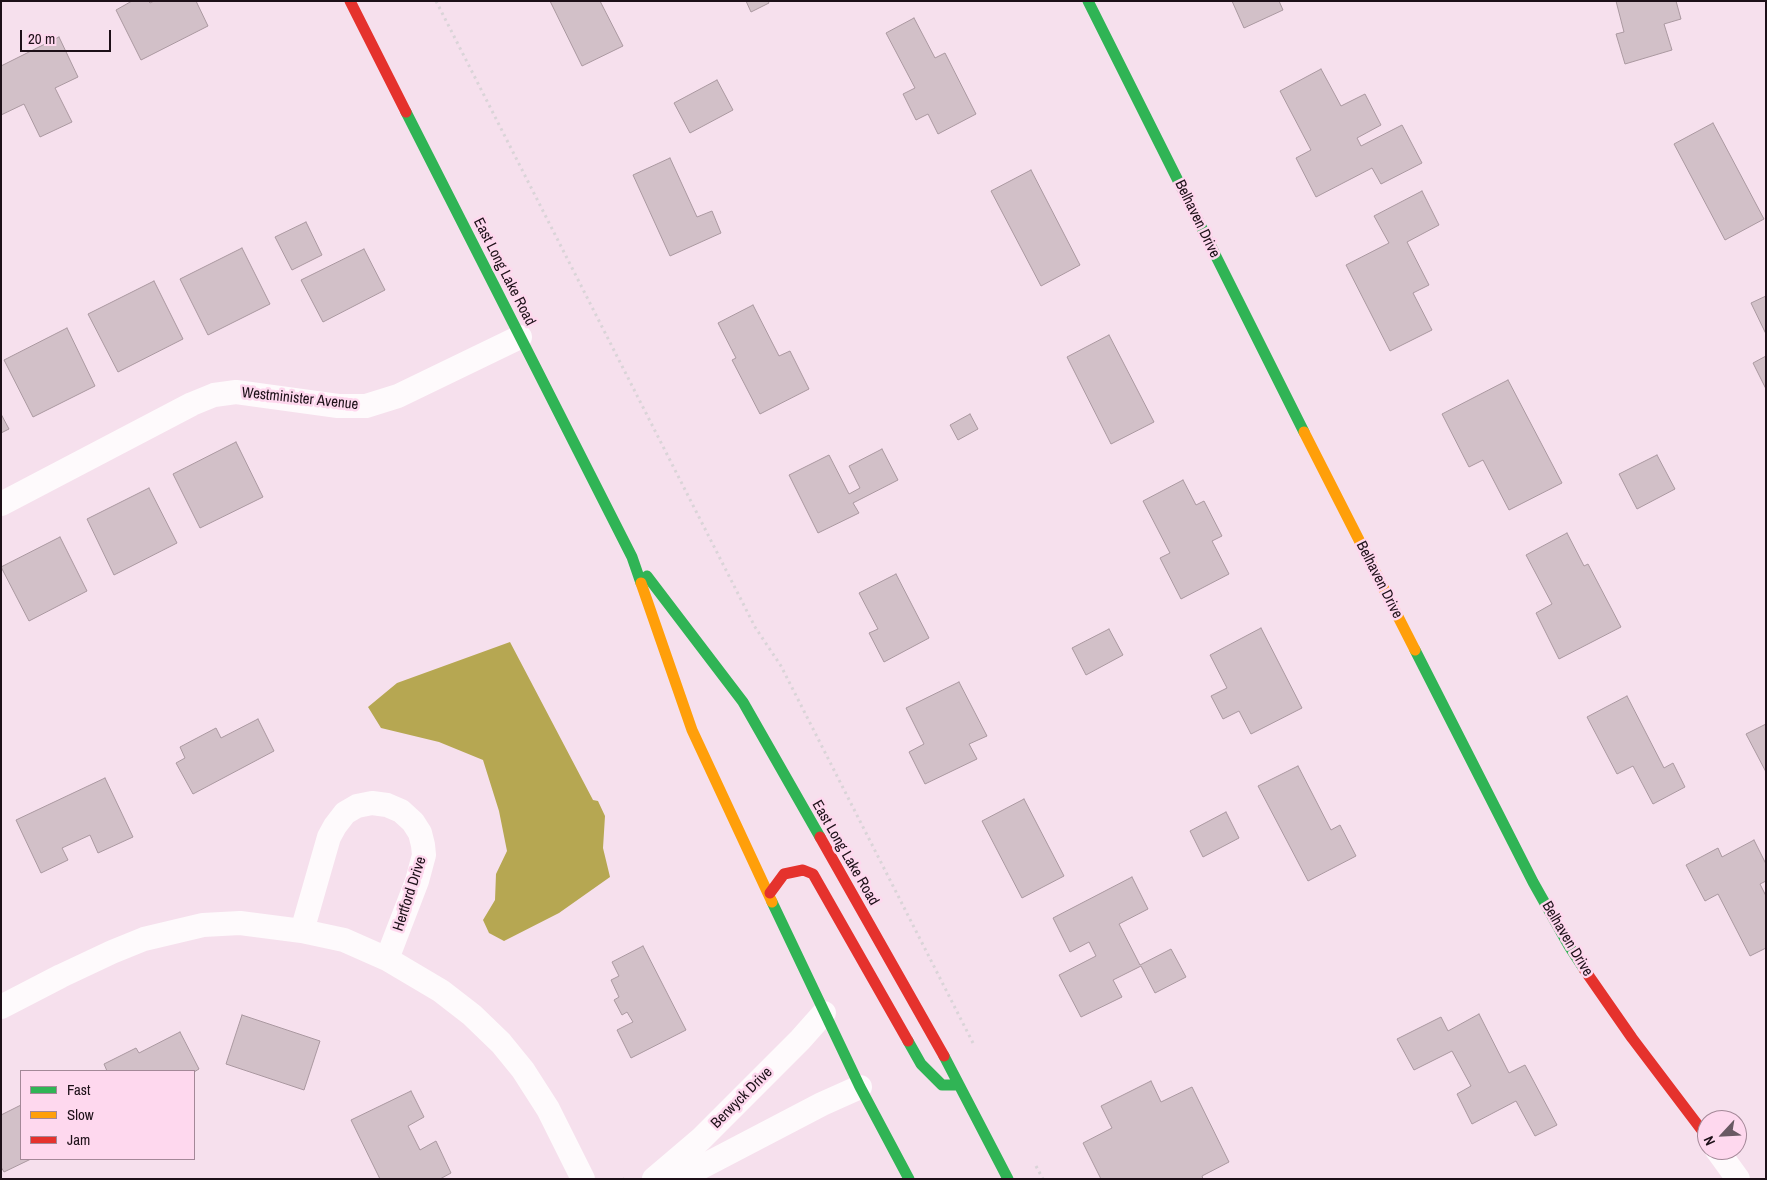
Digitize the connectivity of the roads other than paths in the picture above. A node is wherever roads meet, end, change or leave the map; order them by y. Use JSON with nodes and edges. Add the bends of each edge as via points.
{"nodes":[{"id":1,"x":350,"y":1,"type":"edge"},
{"id":2,"x":1088,"y":1,"type":"edge"},
{"id":3,"x":520,"y":337,"type":"junction"},
{"id":4,"x":1,"y":504,"type":"edge"},
{"id":5,"x":632,"y":557,"type":"junction"},
{"id":6,"x":770,"y":893,"type":"junction"},
{"id":7,"x":302,"y":931,"type":"junction"},
{"id":8,"x":387,"y":959,"type":"junction"},
{"id":9,"x":1,"y":1007,"type":"edge"},
{"id":10,"x":824,"y":1013,"type":"junction"},
{"id":11,"x":959,"y":1085,"type":"junction"},
{"id":12,"x":860,"y":1087,"type":"junction"},
{"id":13,"x":1697,"y":1124,"type":"edge"},
{"id":14,"x":1724,"y":1160,"type":"edge"},
{"id":15,"x":583,"y":1179,"type":"edge"},
{"id":16,"x":654,"y":1179,"type":"edge"},
{"id":17,"x":676,"y":1179,"type":"edge"},
{"id":18,"x":909,"y":1179,"type":"edge"},
{"id":19,"x":1008,"y":1179,"type":"edge"},
{"id":20,"x":1738,"y":1179,"type":"edge"}],
"edges":[{"from":1,"to":3,"type":"main road","name":"East Long Lake Road"},
{"from":2,"to":13,"type":"main road","name":"Belhaven Drive","via":[[1533,882],[1596,987]]},
{"from":3,"to":4,"type":"street","name":"Westminister Avenue","via":[[398,396],[366,406],[338,406],[236,392],[214,395]]},
{"from":3,"to":5,"type":"main road","name":"East Long Lake Road"},
{"from":5,"to":6,"type":"main road","name":"East Long Lake Road","via":[[692,730]]},
{"from":5,"to":11,"type":"main road","name":"East Long Lake Road","via":[[743,702]]},
{"from":6,"to":10,"type":"main road","name":"East Long Lake Road"},
{"from":6,"to":11,"type":"main road","via":[[784,874],[803,870],[814,874],[920,1064],[942,1085]]},
{"from":7,"to":8,"type":"street","via":[[344,940]]},
{"from":7,"to":8,"type":"street","name":"Hertford Drive","via":[[335,826],[345,813],[357,806],[387,805],[401,811],[420,833],[424,856]]},
{"from":7,"to":9,"type":"street","via":[[240,922],[175,931],[112,952]]},
{"from":8,"to":15,"type":"street","via":[[441,991],[472,1014],[501,1043],[548,1109]]},
{"from":10,"to":12,"type":"main road","name":"East Long Lake Road"},
{"from":10,"to":16,"type":"street","name":"Berwyck Drive","via":[[701,1139]]},
{"from":11,"to":19,"type":"main road","name":"East Long Lake Road"},
{"from":12,"to":17,"type":"street","name":"Berwyck Drive"},
{"from":12,"to":18,"type":"main road","name":"East Long Lake Road"},
{"from":14,"to":20,"type":"street"}]}
